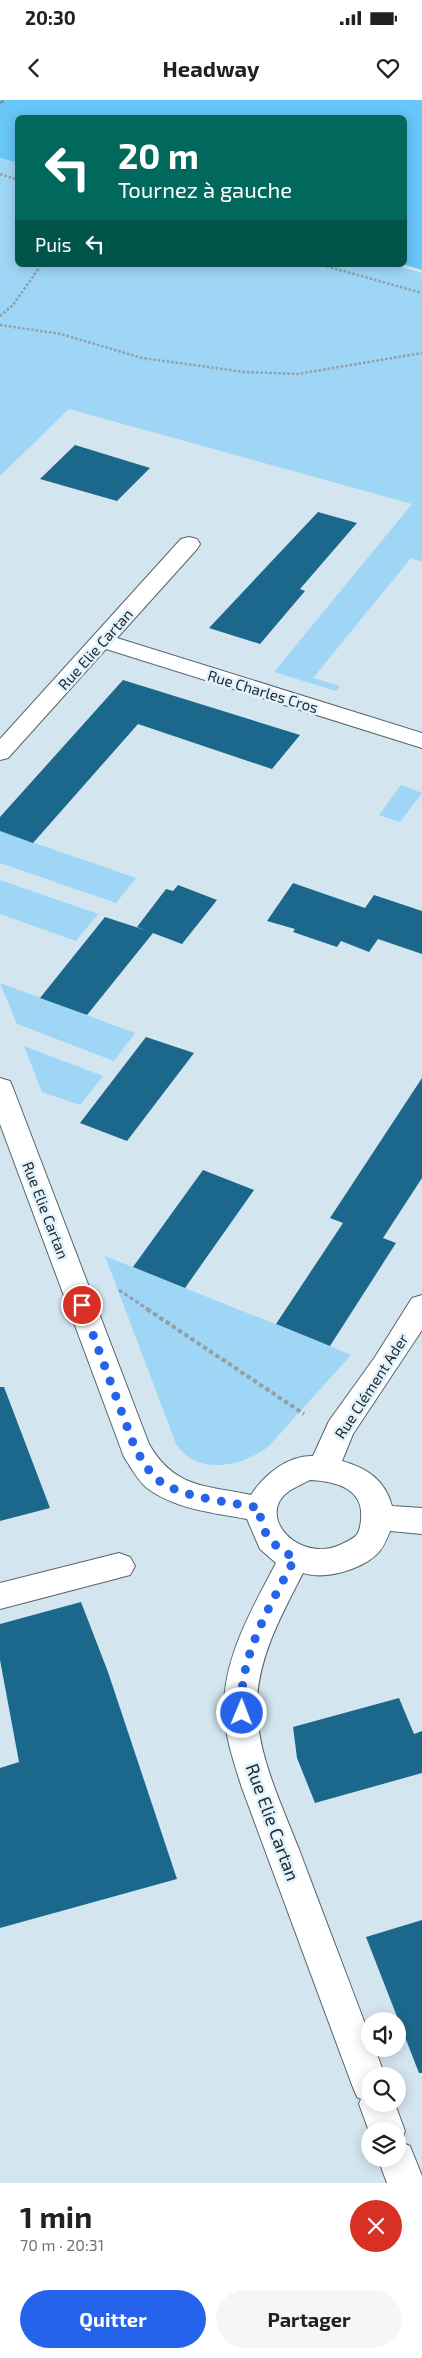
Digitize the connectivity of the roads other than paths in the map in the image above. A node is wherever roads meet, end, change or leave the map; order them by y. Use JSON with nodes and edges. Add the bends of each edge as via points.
{"nodes":[{"id":1,"x":190,"y":544,"type":"dead end"},
{"id":2,"x":104,"y":641,"type":"junction"},
{"id":3,"x":422,"y":741,"type":"edge"},
{"id":4,"x":0,"y":753,"type":"edge"},
{"id":5,"x":0,"y":1088,"type":"edge"},
{"id":6,"x":422,"y":1306,"type":"edge"},
{"id":7,"x":323,"y":1468,"type":"junction"},
{"id":8,"x":260,"y":1508,"type":"junction"},
{"id":9,"x":378,"y":1518,"type":"junction"},
{"id":10,"x":422,"y":1521,"type":"edge"},
{"id":11,"x":295,"y":1558,"type":"junction"},
{"id":12,"x":119,"y":1566,"type":"dead end"},
{"id":13,"x":0,"y":1596,"type":"edge"},
{"id":14,"x":363,"y":2067,"type":"edge"},
{"id":15,"x":400,"y":2167,"type":"edge"},
{"id":16,"x":406,"y":2183,"type":"edge"}],
"edges":[{"from":1,"to":2,"type":"street","name":"Rue Elie Cartan"},
{"from":2,"to":3,"type":"street","name":"Rue Charles Cros"},
{"from":2,"to":4,"type":"street","name":"Rue Elie Cartan"},
{"from":5,"to":8,"type":"street","name":"Rue Elie Cartan","via":[[135,1448],[145,1466],[158,1480],[178,1490]]},
{"from":6,"to":7,"type":"street","name":"Rue Clément Ader","via":[[340,1429]]},
{"from":7,"to":8,"type":"street","via":[[306,1468],[288,1474],[265,1494]]},
{"from":7,"to":9,"type":"street","via":[[356,1478],[369,1490]]},
{"from":8,"to":11,"type":"street","via":[[268,1539],[280,1551]]},
{"from":9,"to":10,"type":"street"},
{"from":9,"to":11,"type":"street","via":[[366,1546],[351,1556],[333,1562],[314,1563]]},
{"from":11,"to":14,"type":"street","name":"Rue Elie Cartan","via":[[249,1654],[241,1699],[245,1742],[259,1788]]},
{"from":12,"to":13,"type":"street"},
{"from":15,"to":16,"type":"street"}]}
